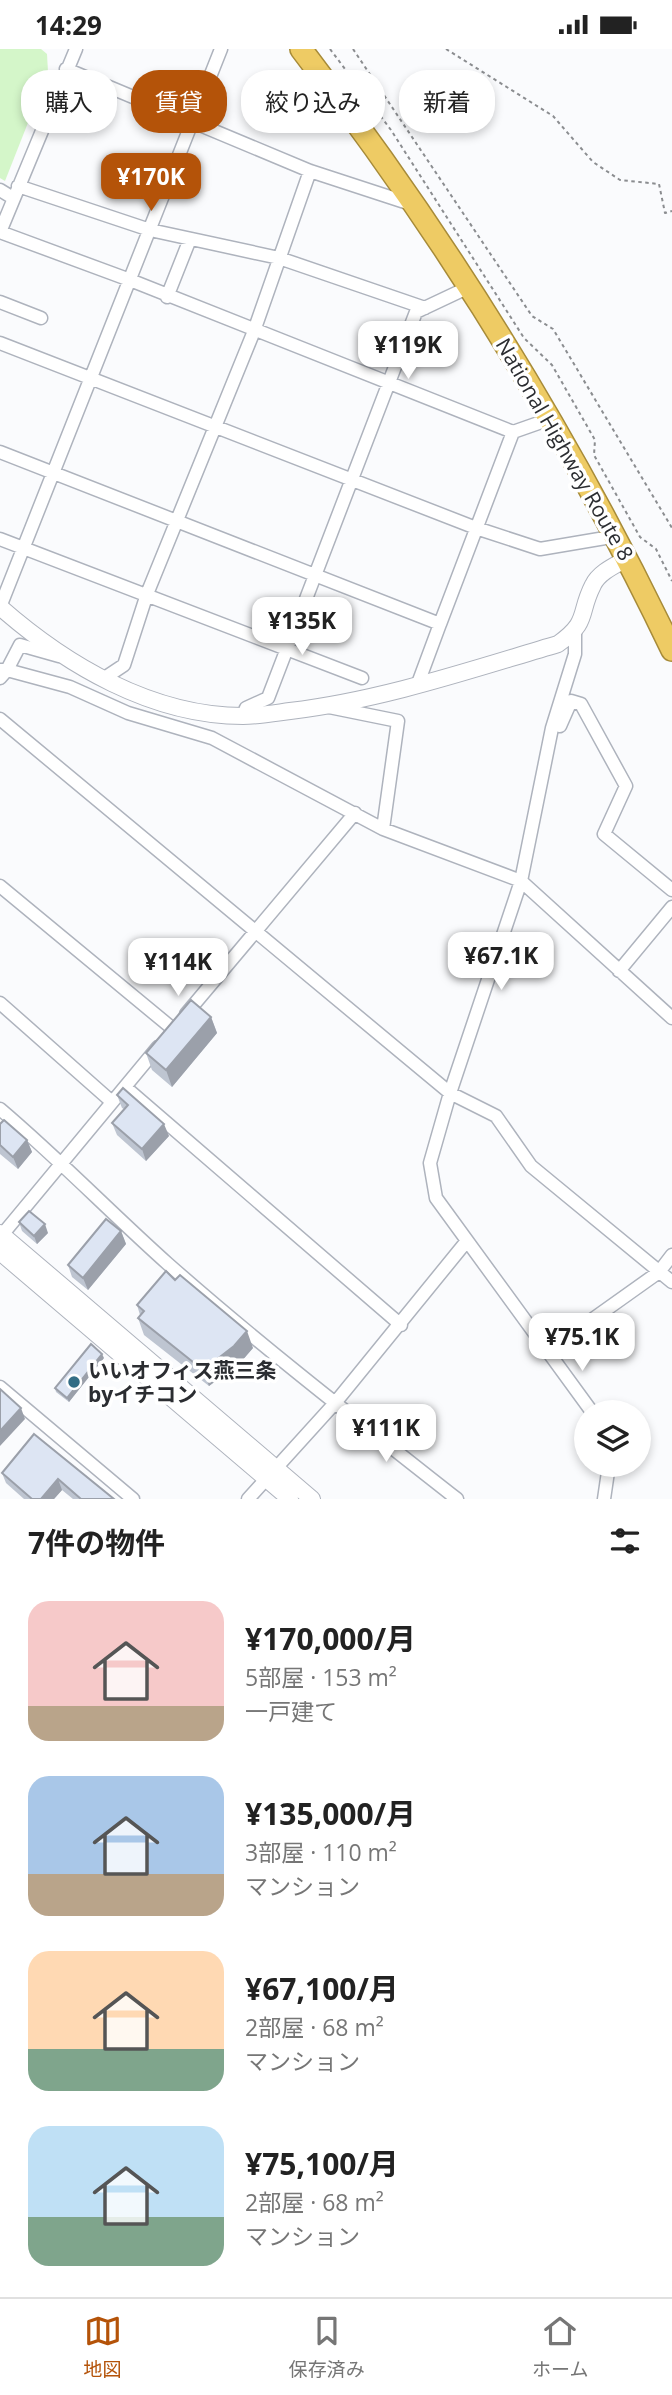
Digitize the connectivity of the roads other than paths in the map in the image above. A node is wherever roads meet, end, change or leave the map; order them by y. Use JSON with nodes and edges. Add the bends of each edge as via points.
{"nodes":[{"id":1,"x":76,"y":49,"type":"edge"},
{"id":2,"x":220,"y":49,"type":"edge"},
{"id":3,"x":301,"y":49,"type":"edge"},
{"id":4,"x":66,"y":69,"type":"junction"},
{"id":5,"x":212,"y":70,"type":"edge"},
{"id":6,"x":131,"y":96,"type":"edge"},
{"id":7,"x":186,"y":133,"type":"edge"},
{"id":8,"x":220,"y":133,"type":"edge"},
{"id":9,"x":310,"y":171,"type":"junction"},
{"id":10,"x":0,"y":190,"type":"edge"},
{"id":11,"x":15,"y":192,"type":"junction"},
{"id":12,"x":412,"y":204,"type":"junction"},
{"id":13,"x":150,"y":230,"type":"junction"},
{"id":14,"x":190,"y":239,"type":"junction"},
{"id":15,"x":279,"y":258,"type":"junction"},
{"id":16,"x":130,"y":280,"type":"junction"},
{"id":17,"x":469,"y":287,"type":"junction"},
{"id":18,"x":167,"y":297,"type":"junction"},
{"id":19,"x":0,"y":302,"type":"edge"},
{"id":20,"x":425,"y":308,"type":"junction"},
{"id":21,"x":41,"y":318,"type":"dead end"},
{"id":22,"x":254,"y":331,"type":"junction"},
{"id":23,"x":0,"y":343,"type":"edge"},
{"id":24,"x":92,"y":379,"type":"junction"},
{"id":25,"x":390,"y":382,"type":"junction"},
{"id":26,"x":550,"y":419,"type":"junction"},
{"id":27,"x":218,"y":425,"type":"junction"},
{"id":28,"x":513,"y":432,"type":"junction"},
{"id":29,"x":0,"y":451,"type":"edge"},
{"id":30,"x":54,"y":473,"type":"junction"},
{"id":31,"x":352,"y":479,"type":"junction"},
{"id":32,"x":178,"y":520,"type":"junction"},
{"id":33,"x":476,"y":528,"type":"junction"},
{"id":34,"x":617,"y":536,"type":"junction"},
{"id":35,"x":0,"y":539,"type":"edge"},
{"id":36,"x":25,"y":549,"type":"junction"},
{"id":37,"x":628,"y":558,"type":"junction"},
{"id":38,"x":315,"y":574,"type":"junction"},
{"id":39,"x":147,"y":594,"type":"junction"},
{"id":40,"x":0,"y":607,"type":"edge"},
{"id":41,"x":440,"y":624,"type":"junction"},
{"id":42,"x":575,"y":632,"type":"junction"},
{"id":43,"x":288,"y":648,"type":"junction"},
{"id":44,"x":672,"y":650,"type":"edge"},
{"id":45,"x":65,"y":657,"type":"junction"},
{"id":46,"x":2,"y":673,"type":"edge"},
{"id":47,"x":362,"y":678,"type":"dead end"},
{"id":48,"x":103,"y":679,"type":"junction"},
{"id":49,"x":417,"y":686,"type":"junction"},
{"id":50,"x":325,"y":707,"type":"junction"},
{"id":51,"x":243,"y":716,"type":"junction"},
{"id":52,"x":0,"y":719,"type":"edge"},
{"id":53,"x":552,"y":731,"type":"junction"},
{"id":54,"x":355,"y":813,"type":"junction"},
{"id":55,"x":383,"y":829,"type":"junction"},
{"id":56,"x":521,"y":881,"type":"junction"},
{"id":57,"x":0,"y":886,"type":"edge"},
{"id":58,"x":672,"y":890,"type":"edge"},
{"id":59,"x":672,"y":907,"type":"edge"},
{"id":60,"x":258,"y":930,"type":"junction"},
{"id":61,"x":619,"y":971,"type":"junction"},
{"id":62,"x":0,"y":1003,"type":"edge"},
{"id":63,"x":672,"y":1018,"type":"edge"},
{"id":64,"x":173,"y":1029,"type":"junction"},
{"id":65,"x":125,"y":1087,"type":"junction"},
{"id":66,"x":450,"y":1093,"type":"junction"},
{"id":67,"x":112,"y":1101,"type":"junction"},
{"id":68,"x":0,"y":1109,"type":"edge"},
{"id":69,"x":63,"y":1162,"type":"junction"},
{"id":70,"x":1,"y":1234,"type":"edge"},
{"id":71,"x":466,"y":1242,"type":"junction"},
{"id":72,"x":1,"y":1253,"type":"edge"},
{"id":73,"x":672,"y":1255,"type":"edge"},
{"id":74,"x":659,"y":1272,"type":"junction"},
{"id":75,"x":672,"y":1282,"type":"edge"},
{"id":76,"x":401,"y":1325,"type":"junction"},
{"id":77,"x":548,"y":1351,"type":"junction"},
{"id":78,"x":0,"y":1387,"type":"edge"},
{"id":79,"x":583,"y":1400,"type":"edge"},
{"id":80,"x":335,"y":1403,"type":"junction"},
{"id":81,"x":271,"y":1474,"type":"junction"},
{"id":82,"x":607,"y":1477,"type":"edge"},
{"id":83,"x":133,"y":1499,"type":"edge"},
{"id":84,"x":248,"y":1499,"type":"edge"},
{"id":85,"x":290,"y":1499,"type":"edge"},
{"id":86,"x":312,"y":1499,"type":"edge"},
{"id":87,"x":457,"y":1499,"type":"edge"},
{"id":88,"x":604,"y":1499,"type":"edge"}],
"edges":[{"from":1,"to":4,"type":"street"},
{"from":2,"to":5,"type":"street"},
{"from":3,"to":12,"type":"highway","name":"National Highway Route 8","via":[[365,132]]},
{"from":4,"to":6,"type":"street"},
{"from":4,"to":11,"type":"street"},
{"from":7,"to":13,"type":"street"},
{"from":8,"to":9,"type":"street"},
{"from":9,"to":12,"type":"street"},
{"from":9,"to":15,"type":"street"},
{"from":10,"to":11,"type":"street"},
{"from":11,"to":13,"type":"street"},
{"from":11,"to":16,"type":"street","via":[[0,232]]},
{"from":12,"to":17,"type":"highway","name":"National Highway Route 8"},
{"from":13,"to":14,"type":"street"},
{"from":13,"to":16,"type":"street"},
{"from":14,"to":15,"type":"street"},
{"from":14,"to":18,"type":"street"},
{"from":15,"to":20,"type":"street"},
{"from":15,"to":22,"type":"street"},
{"from":16,"to":18,"type":"street"},
{"from":16,"to":24,"type":"street"},
{"from":17,"to":20,"type":"street"},
{"from":17,"to":26,"type":"highway","name":"National Highway Route 8"},
{"from":18,"to":22,"type":"street"},
{"from":19,"to":21,"type":"street"},
{"from":20,"to":25,"type":"street","via":[[416,311]]},
{"from":22,"to":25,"type":"street"},
{"from":22,"to":27,"type":"street"},
{"from":23,"to":24,"type":"street"},
{"from":24,"to":27,"type":"street"},
{"from":24,"to":30,"type":"street"},
{"from":25,"to":28,"type":"street"},
{"from":25,"to":31,"type":"street"},
{"from":26,"to":28,"type":"street"},
{"from":26,"to":34,"type":"highway","name":"National Highway Route 8"},
{"from":27,"to":31,"type":"street"},
{"from":27,"to":32,"type":"street"},
{"from":28,"to":33,"type":"street"},
{"from":29,"to":30,"type":"street"},
{"from":30,"to":32,"type":"street"},
{"from":30,"to":36,"type":"street"},
{"from":31,"to":33,"type":"street"},
{"from":31,"to":38,"type":"street"},
{"from":32,"to":38,"type":"street"},
{"from":32,"to":39,"type":"street"},
{"from":33,"to":34,"type":"street","via":[[540,549]]},
{"from":33,"to":41,"type":"street"},
{"from":34,"to":37,"type":"highway","name":"National Highway Route 8"},
{"from":35,"to":36,"type":"street"},
{"from":36,"to":39,"type":"street"},
{"from":36,"to":40,"type":"street"},
{"from":37,"to":42,"type":"street","via":[[593,584],[583,621]]},
{"from":37,"to":44,"type":"highway","name":"National Highway Route 8"},
{"from":38,"to":41,"type":"street"},
{"from":38,"to":43,"type":"street"},
{"from":39,"to":43,"type":"street"},
{"from":39,"to":48,"type":"street","via":[[124,665]]},
{"from":40,"to":45,"type":"street"},
{"from":41,"to":49,"type":"street"},
{"from":42,"to":49,"type":"street","via":[[558,644]]},
{"from":42,"to":53,"type":"street","via":[[575,654]]},
{"from":43,"to":47,"type":"street"},
{"from":43,"to":51,"type":"street","via":[[268,698],[246,708]]},
{"from":45,"to":46,"type":"street","via":[[20,645]]},
{"from":45,"to":48,"type":"street"},
{"from":46,"to":54,"type":"street","via":[[70,687],[128,713],[212,738]]},
{"from":48,"to":51,"type":"street","via":[[167,705]]},
{"from":49,"to":50,"type":"street"},
{"from":50,"to":51,"type":"street"},
{"from":50,"to":55,"type":"street","via":[[398,721]]},
{"from":52,"to":60,"type":"street"},
{"from":53,"to":56,"type":"street"},
{"from":53,"to":58,"type":"street","via":[[558,729],[571,701],[581,704],[626,786],[604,834]]},
{"from":54,"to":55,"type":"street"},
{"from":54,"to":60,"type":"street"},
{"from":55,"to":56,"type":"street"},
{"from":56,"to":61,"type":"street"},
{"from":56,"to":66,"type":"street"},
{"from":57,"to":64,"type":"street"},
{"from":59,"to":61,"type":"street"},
{"from":60,"to":64,"type":"street"},
{"from":60,"to":66,"type":"street"},
{"from":61,"to":63,"type":"street"},
{"from":62,"to":67,"type":"street"},
{"from":64,"to":65,"type":"street"},
{"from":65,"to":67,"type":"street"},
{"from":65,"to":76,"type":"street"},
{"from":66,"to":71,"type":"street","via":[[430,1163],[436,1198]]},
{"from":66,"to":74,"type":"street","via":[[496,1116],[531,1166]]},
{"from":67,"to":69,"type":"street"},
{"from":68,"to":69,"type":"street"},
{"from":69,"to":70,"type":"street"},
{"from":69,"to":80,"type":"street","via":[[167,1263]]},
{"from":70,"to":72,"type":"street"},
{"from":70,"to":81,"type":"street"},
{"from":71,"to":76,"type":"street"},
{"from":71,"to":77,"type":"street"},
{"from":72,"to":81,"type":"street"},
{"from":73,"to":74,"type":"street"},
{"from":74,"to":75,"type":"street"},
{"from":74,"to":77,"type":"street"},
{"from":76,"to":80,"type":"street"},
{"from":77,"to":79,"type":"street"},
{"from":78,"to":83,"type":"street"},
{"from":80,"to":81,"type":"street"},
{"from":80,"to":87,"type":"street"},
{"from":81,"to":84,"type":"street"},
{"from":81,"to":85,"type":"street"},
{"from":81,"to":86,"type":"street"},
{"from":82,"to":88,"type":"street"}]}
